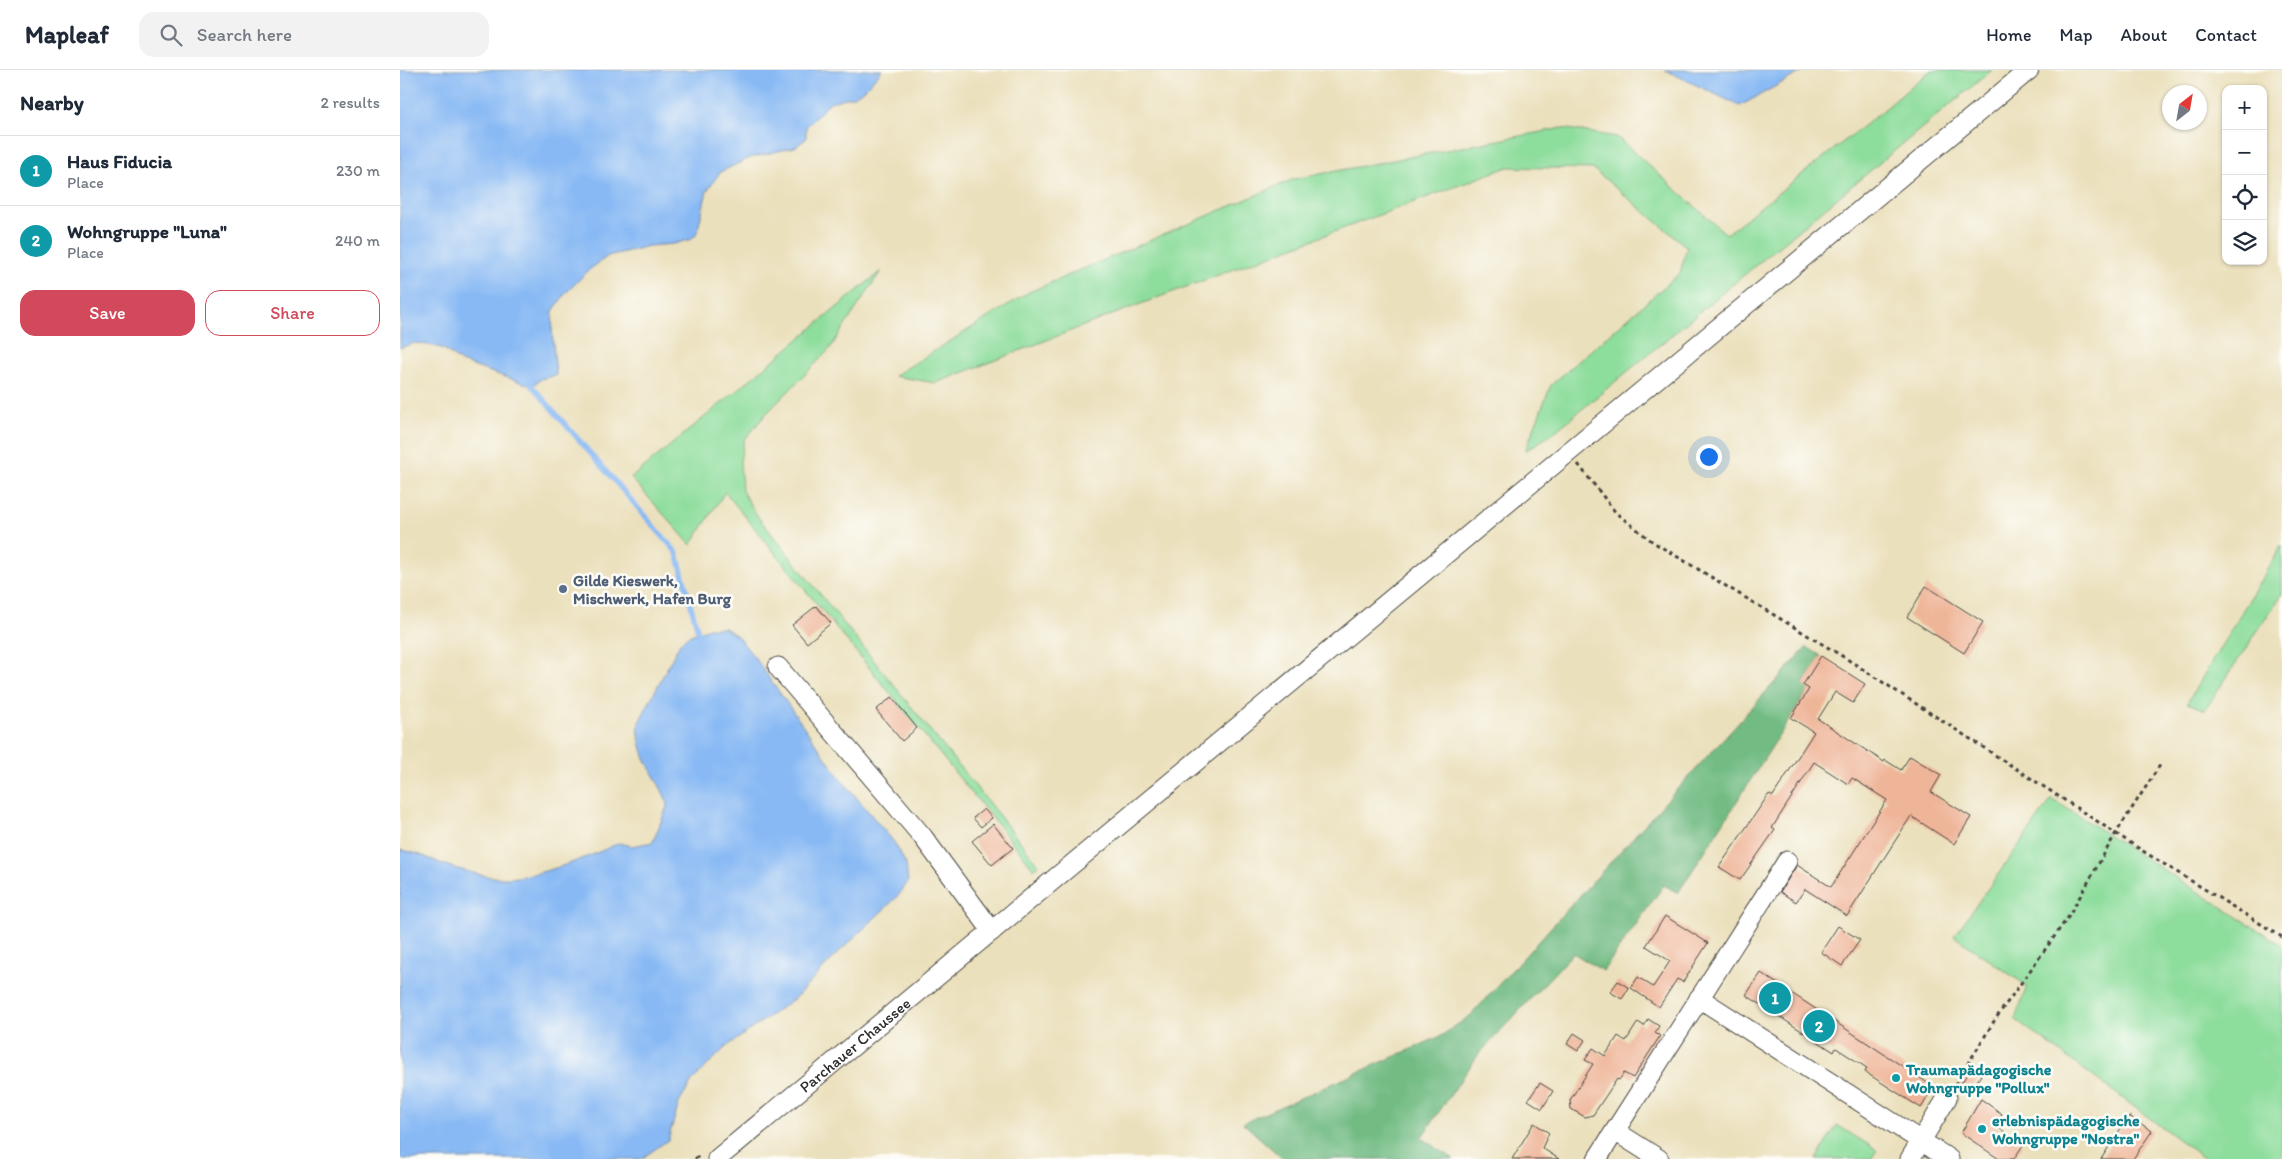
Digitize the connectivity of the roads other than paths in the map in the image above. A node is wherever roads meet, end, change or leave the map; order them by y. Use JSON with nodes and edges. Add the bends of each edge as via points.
{"nodes":[{"id":1,"x":2029,"y":70,"type":"edge"},
{"id":2,"x":778,"y":667,"type":"dead end"},
{"id":3,"x":1787,"y":861,"type":"dead end"},
{"id":4,"x":992,"y":931,"type":"junction"},
{"id":5,"x":1699,"y":998,"type":"junction"},
{"id":6,"x":1947,"y":1098,"type":"road end"},
{"id":7,"x":1615,"y":1131,"type":"junction"},
{"id":8,"x":1921,"y":1141,"type":"junction"},
{"id":9,"x":718,"y":1159,"type":"edge"},
{"id":10,"x":1596,"y":1159,"type":"edge"},
{"id":11,"x":1659,"y":1159,"type":"edge"},
{"id":12,"x":1910,"y":1159,"type":"edge"},
{"id":13,"x":1949,"y":1159,"type":"edge"}],
"edges":[{"from":1,"to":4,"type":"street","name":"Parchauer Chaussee"},
{"from":2,"to":4,"type":"street","via":[[923,837]]},
{"from":3,"to":5,"type":"street"},
{"from":4,"to":9,"type":"street","name":"Parchauer Chaussee"},
{"from":5,"to":7,"type":"street"},
{"from":5,"to":8,"type":"street"},
{"from":6,"to":8,"type":"street"},
{"from":7,"to":10,"type":"street"},
{"from":7,"to":11,"type":"street"},
{"from":8,"to":12,"type":"street"},
{"from":8,"to":13,"type":"street"}]}
